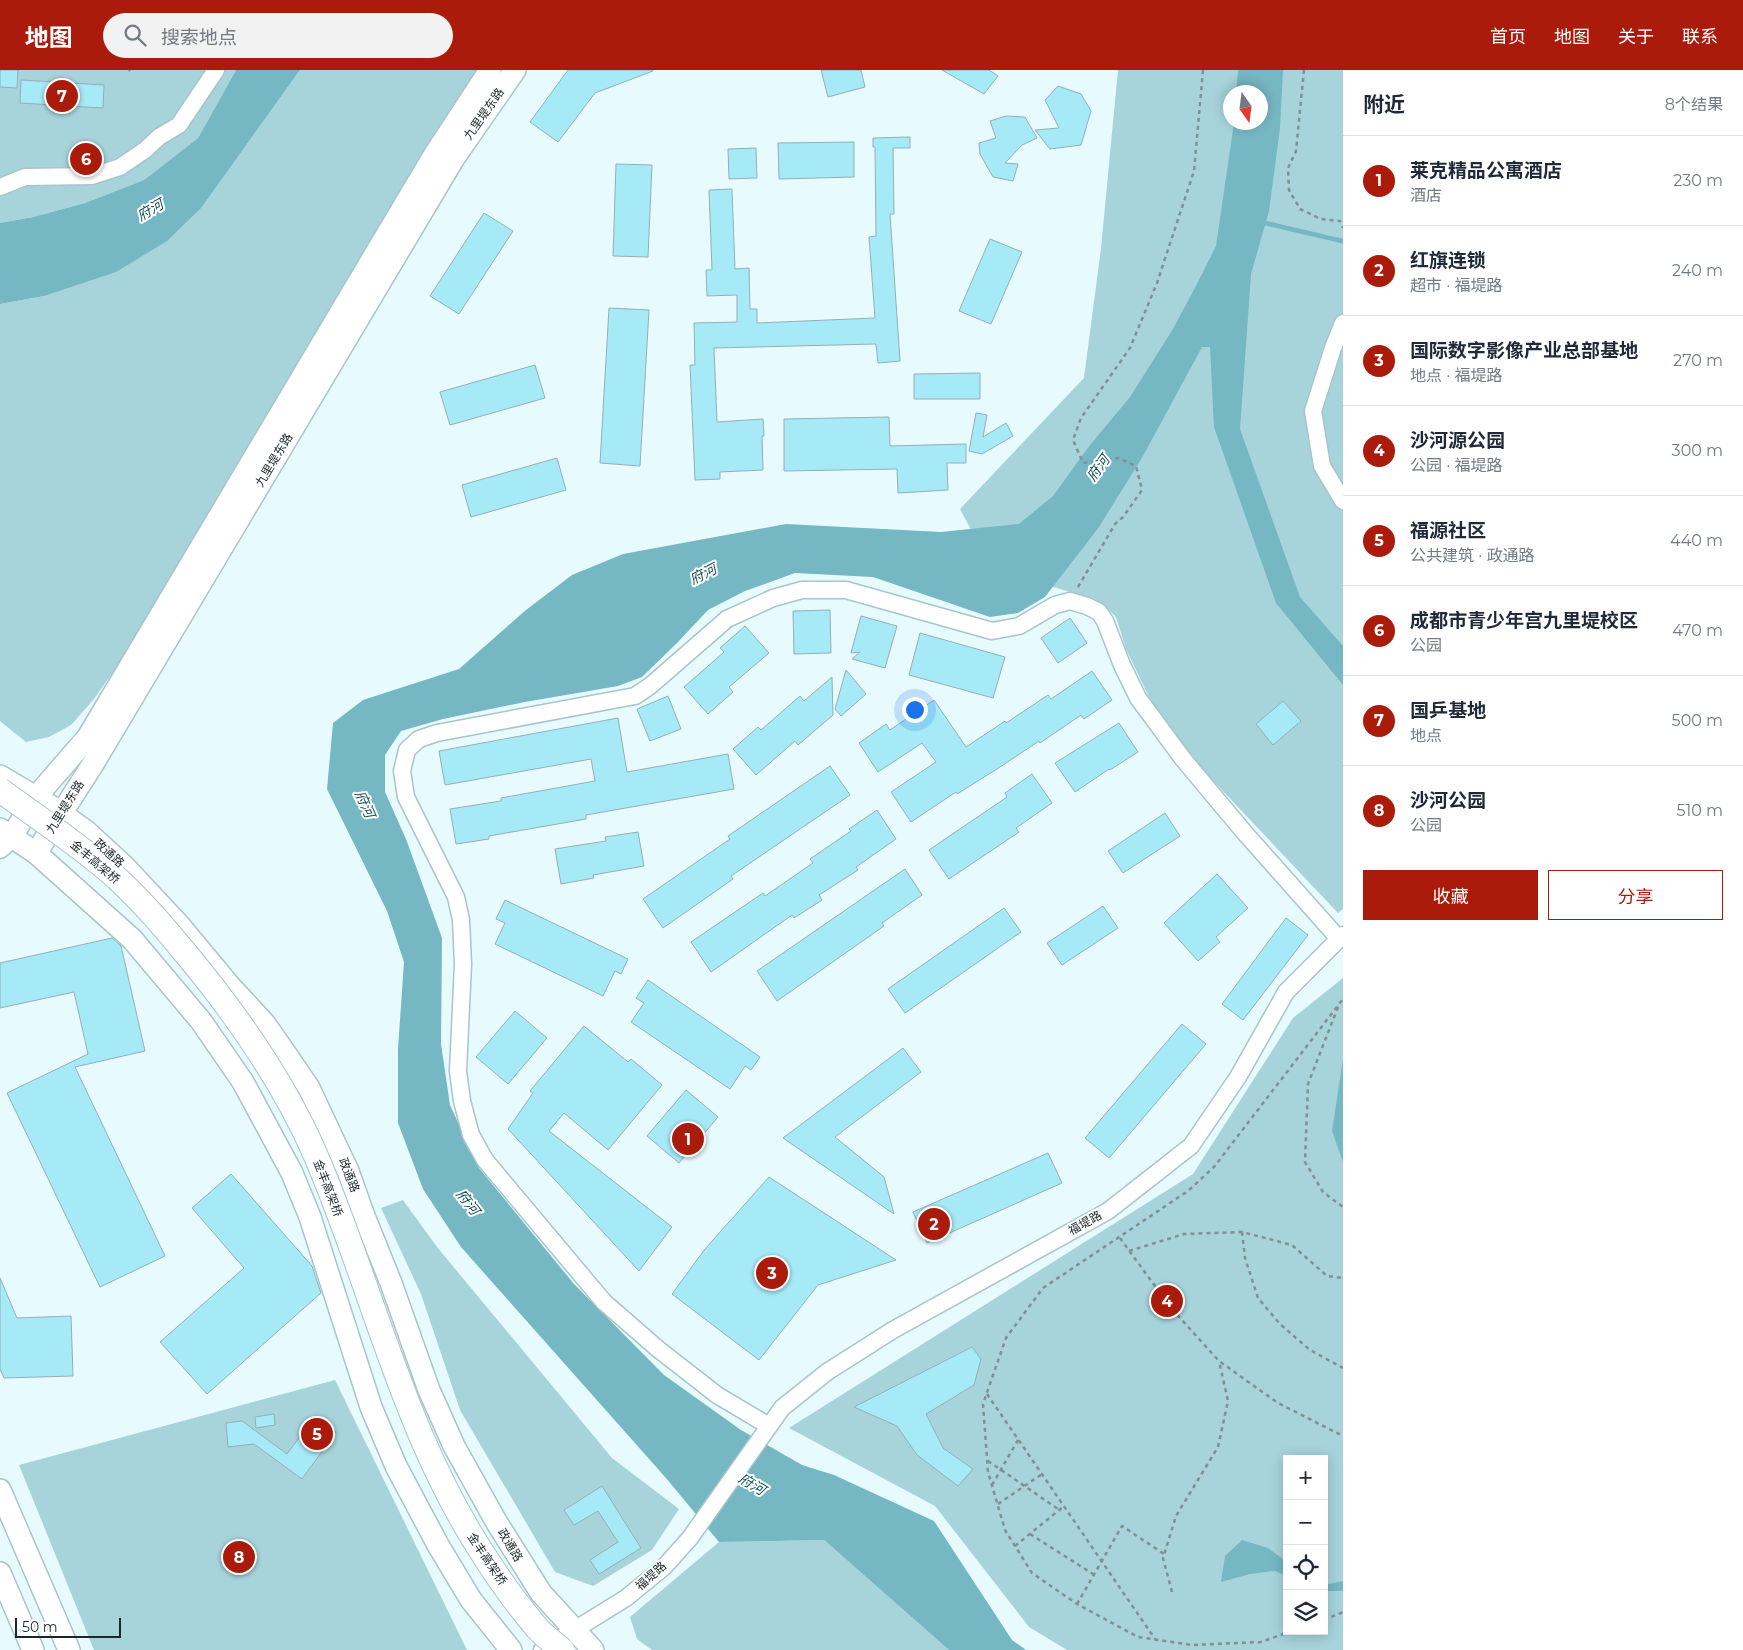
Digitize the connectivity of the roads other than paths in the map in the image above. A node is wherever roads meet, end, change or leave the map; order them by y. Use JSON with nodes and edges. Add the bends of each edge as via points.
{"nodes":[{"id":1,"x":216,"y":70,"type":"edge"},
{"id":2,"x":490,"y":70,"type":"edge"},
{"id":3,"x":515,"y":70,"type":"edge"},
{"id":4,"x":0,"y":187,"type":"edge"},
{"id":5,"x":1343,"y":323,"type":"edge"},
{"id":6,"x":1343,"y":501,"type":"edge"},
{"id":7,"x":0,"y":776,"type":"edge"},
{"id":8,"x":0,"y":790,"type":"edge"},
{"id":9,"x":36,"y":797,"type":"junction"},
{"id":10,"x":0,"y":809,"type":"edge"},
{"id":11,"x":62,"y":814,"type":"junction"},
{"id":12,"x":4,"y":838,"type":"edge"},
{"id":13,"x":36,"y":853,"type":"junction"},
{"id":14,"x":1341,"y":937,"type":"edge"},
{"id":15,"x":764,"y":1432,"type":"junction"},
{"id":16,"x":0,"y":1490,"type":"edge"},
{"id":17,"x":0,"y":1573,"type":"edge"},
{"id":18,"x":574,"y":1629,"type":"junction"},
{"id":19,"x":33,"y":1650,"type":"edge"},
{"id":20,"x":69,"y":1650,"type":"edge"},
{"id":21,"x":512,"y":1650,"type":"edge"},
{"id":22,"x":536,"y":1650,"type":"edge"},
{"id":23,"x":542,"y":1650,"type":"edge"},
{"id":24,"x":562,"y":1650,"type":"edge"},
{"id":25,"x":593,"y":1650,"type":"edge"}],
"edges":[{"from":1,"to":4,"type":"street","via":[[179,125],[159,136],[146,150],[120,167],[92,176],[25,177]]},
{"from":2,"to":9,"type":"main road","via":[[433,157],[88,737]]},
{"from":3,"to":11,"type":"main road","name":"九里堤东路","via":[[454,158]]},
{"from":5,"to":6,"type":"street","via":[[1313,411],[1322,466]]},
{"from":7,"to":9,"type":"main road","name":"政通路"},
{"from":8,"to":24,"type":"highway","name":"金丰高架桥","bridge":true,"via":[[111,873],[162,925],[246,1029],[314,1153],[333,1197],[410,1412],[463,1524],[539,1631]]},
{"from":9,"to":11,"type":"main road","name":"政通路"},
{"from":9,"to":12,"type":"main road"},
{"from":10,"to":22,"type":"highway","name":"金丰高架桥","via":[[93,874],[122,901],[204,994],[253,1066],[309,1170],[394,1407],[426,1481],[475,1571]]},
{"from":11,"to":13,"type":"main road","name":"九里堤东路"},
{"from":11,"to":18,"type":"main road","name":"政通路","via":[[124,866],[180,926],[265,1024],[309,1088],[348,1171],[429,1390],[454,1446],[520,1562],[541,1593]]},
{"from":12,"to":13,"type":"main road"},
{"from":13,"to":21,"type":"main road","via":[[132,939],[201,1021],[244,1082],[292,1173],[310,1217],[371,1408],[396,1466],[472,1600]]},
{"from":14,"to":15,"type":"street","name":"福堤路","via":[[1286,992],[1238,1077],[1191,1146],[1108,1211],[893,1330],[827,1372],[782,1408]]},
{"from":14,"to":15,"type":"street","via":[[1244,832],[1157,725],[1138,698],[1122,666],[1114,639],[1099,612],[1070,601],[1054,605],[1019,626],[992,631],[846,590],[802,590],[773,598],[727,619],[635,696],[419,739],[407,750],[402,771],[406,797],[456,897],[461,920],[463,964],[458,1071],[471,1135],[485,1160],[604,1302]]},
{"from":15,"to":18,"type":"street","name":"福堤路","via":[[690,1538],[664,1567],[626,1598]]},
{"from":16,"to":20,"type":"main road"},
{"from":17,"to":19,"type":"main road"},
{"from":18,"to":23,"type":"street","name":"福堤路"},
{"from":18,"to":25,"type":"main road","name":"政通路"}]}
